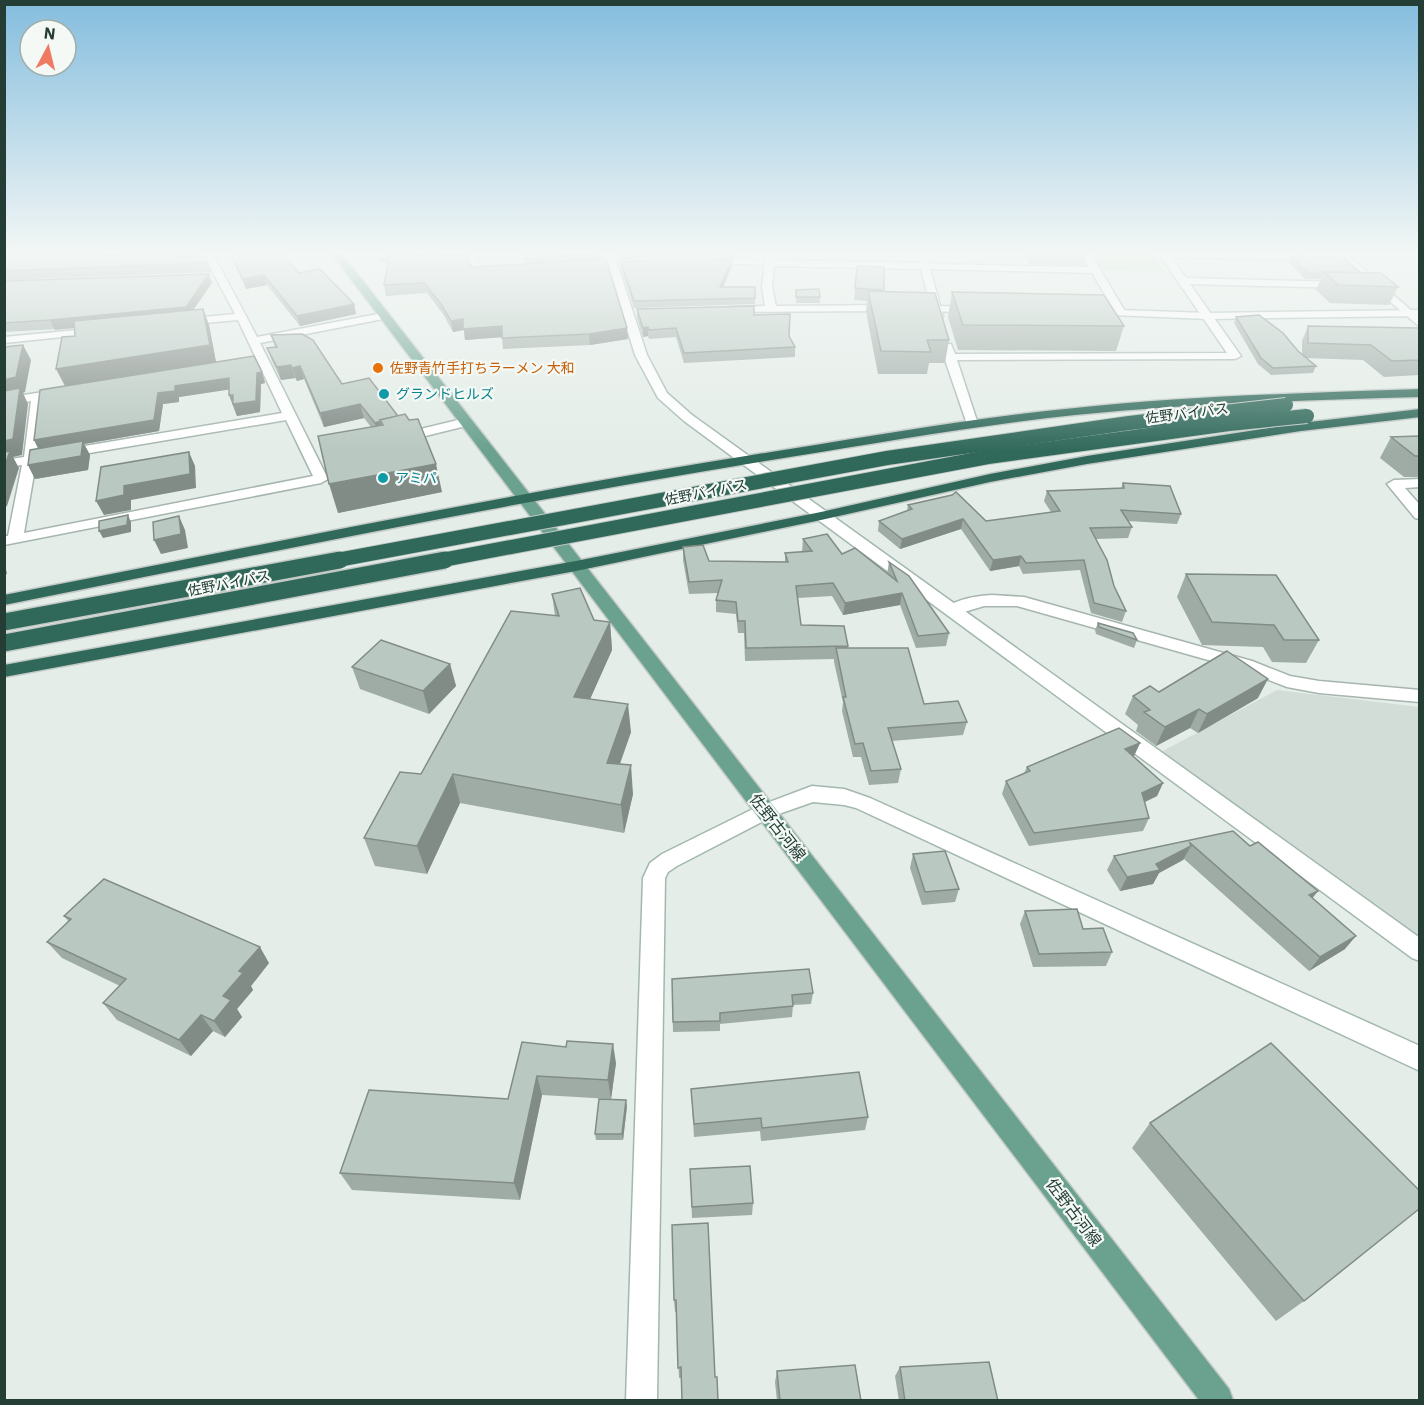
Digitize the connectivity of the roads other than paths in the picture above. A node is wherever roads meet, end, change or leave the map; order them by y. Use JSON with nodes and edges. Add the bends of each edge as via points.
{"nodes":[{"id":1,"x":205,"y":320,"type":"edge"},
{"id":2,"x":244,"y":320,"type":"edge"},
{"id":3,"x":365,"y":320,"type":"edge"},
{"id":4,"x":386,"y":320,"type":"edge"},
{"id":5,"x":634,"y":320,"type":"edge"},
{"id":6,"x":936,"y":320,"type":"edge"},
{"id":7,"x":1210,"y":320,"type":"edge"},
{"id":8,"x":170,"y":323,"type":"edge"},
{"id":9,"x":111,"y":329,"type":"edge"},
{"id":10,"x":4,"y":340,"type":"edge"},
{"id":11,"x":254,"y":341,"type":"junction"},
{"id":12,"x":950,"y":357,"type":"junction"},
{"id":13,"x":72,"y":391,"type":"edge"},
{"id":14,"x":1419,"y":394,"type":"edge"},
{"id":15,"x":38,"y":397,"type":"junction"},
{"id":16,"x":4,"y":402,"type":"edge"},
{"id":17,"x":1419,"y":407,"type":"edge"},
{"id":18,"x":1419,"y":413,"type":"edge"},
{"id":19,"x":290,"y":415,"type":"junction"},
{"id":20,"x":466,"y":422,"type":"junction"},
{"id":21,"x":972,"y":424,"type":"junction"},
{"id":22,"x":392,"y":440,"type":"edge"},
{"id":23,"x":745,"y":459,"type":"junction"},
{"id":24,"x":30,"y":460,"type":"junction"},
{"id":25,"x":4,"y":464,"type":"edge"},
{"id":26,"x":1419,"y":483,"type":"edge"},
{"id":27,"x":524,"y":498,"type":"junction"},
{"id":28,"x":1419,"y":515,"type":"edge"},
{"id":29,"x":821,"y":516,"type":"junction"},
{"id":30,"x":10,"y":540,"type":"edge"},
{"id":31,"x":576,"y":566,"type":"junction"},
{"id":32,"x":4,"y":600,"type":"edge"},
{"id":33,"x":951,"y":610,"type":"junction"},
{"id":34,"x":4,"y":622,"type":"edge"},
{"id":35,"x":4,"y":643,"type":"edge"},
{"id":36,"x":4,"y":670,"type":"edge"},
{"id":37,"x":1419,"y":696,"type":"edge"},
{"id":38,"x":766,"y":811,"type":"junction"},
{"id":39,"x":1419,"y":951,"type":"edge"},
{"id":40,"x":1419,"y":1059,"type":"edge"},
{"id":41,"x":640,"y":1401,"type":"edge"},
{"id":42,"x":1218,"y":1401,"type":"edge"}],
"edges":[{"from":1,"to":8,"type":"street"},
{"from":2,"to":11,"type":"street"},
{"from":3,"to":11,"type":"street"},
{"from":4,"to":20,"type":"main road","name":"佐野古河線"},
{"from":5,"to":23,"type":"street","via":[[641,355],[662,395]]},
{"from":6,"to":12,"type":"street"},
{"from":7,"to":12,"type":"street","via":[[1235,356]]},
{"from":9,"to":10,"type":"street"},
{"from":11,"to":19,"type":"street","via":[[257,361]]},
{"from":12,"to":21,"type":"street"},
{"from":13,"to":15,"type":"street"},
{"from":14,"to":21,"type":"highway","via":[[1176,403]]},
{"from":14,"to":34,"type":"highway","name":"佐野バイパス","bridge":true,"via":[[1118,424],[888,458]]},
{"from":15,"to":16,"type":"street"},
{"from":15,"to":24,"type":"street"},
{"from":17,"to":35,"type":"highway","name":"佐野バイパス","bridge":true,"via":[[1229,424],[988,457]]},
{"from":18,"to":29,"type":"highway","via":[[1087,460]]},
{"from":19,"to":24,"type":"street"},
{"from":19,"to":30,"type":"street","via":[[317,458],[321,479]]},
{"from":20,"to":22,"type":"street"},
{"from":20,"to":27,"type":"main road","name":"佐野古河線"},
{"from":21,"to":23,"type":"highway"},
{"from":23,"to":27,"type":"highway"},
{"from":23,"to":29,"type":"street"},
{"from":24,"to":25,"type":"street"},
{"from":24,"to":30,"type":"street"},
{"from":26,"to":28,"type":"street","via":[[1394,484]]},
{"from":27,"to":31,"type":"main road","name":"佐野古河線"},
{"from":27,"to":32,"type":"highway"},
{"from":29,"to":31,"type":"highway"},
{"from":29,"to":33,"type":"street"},
{"from":31,"to":36,"type":"highway"},
{"from":31,"to":38,"type":"main road","name":"佐野古河線"},
{"from":33,"to":37,"type":"street","via":[[971,601],[1018,602],[1246,665],[1287,681]]},
{"from":33,"to":39,"type":"street"},
{"from":38,"to":40,"type":"street","via":[[812,794],[863,803]]},
{"from":38,"to":41,"type":"street","via":[[663,863],[654,873]]},
{"from":38,"to":42,"type":"main road","name":"佐野古河線"}]}
